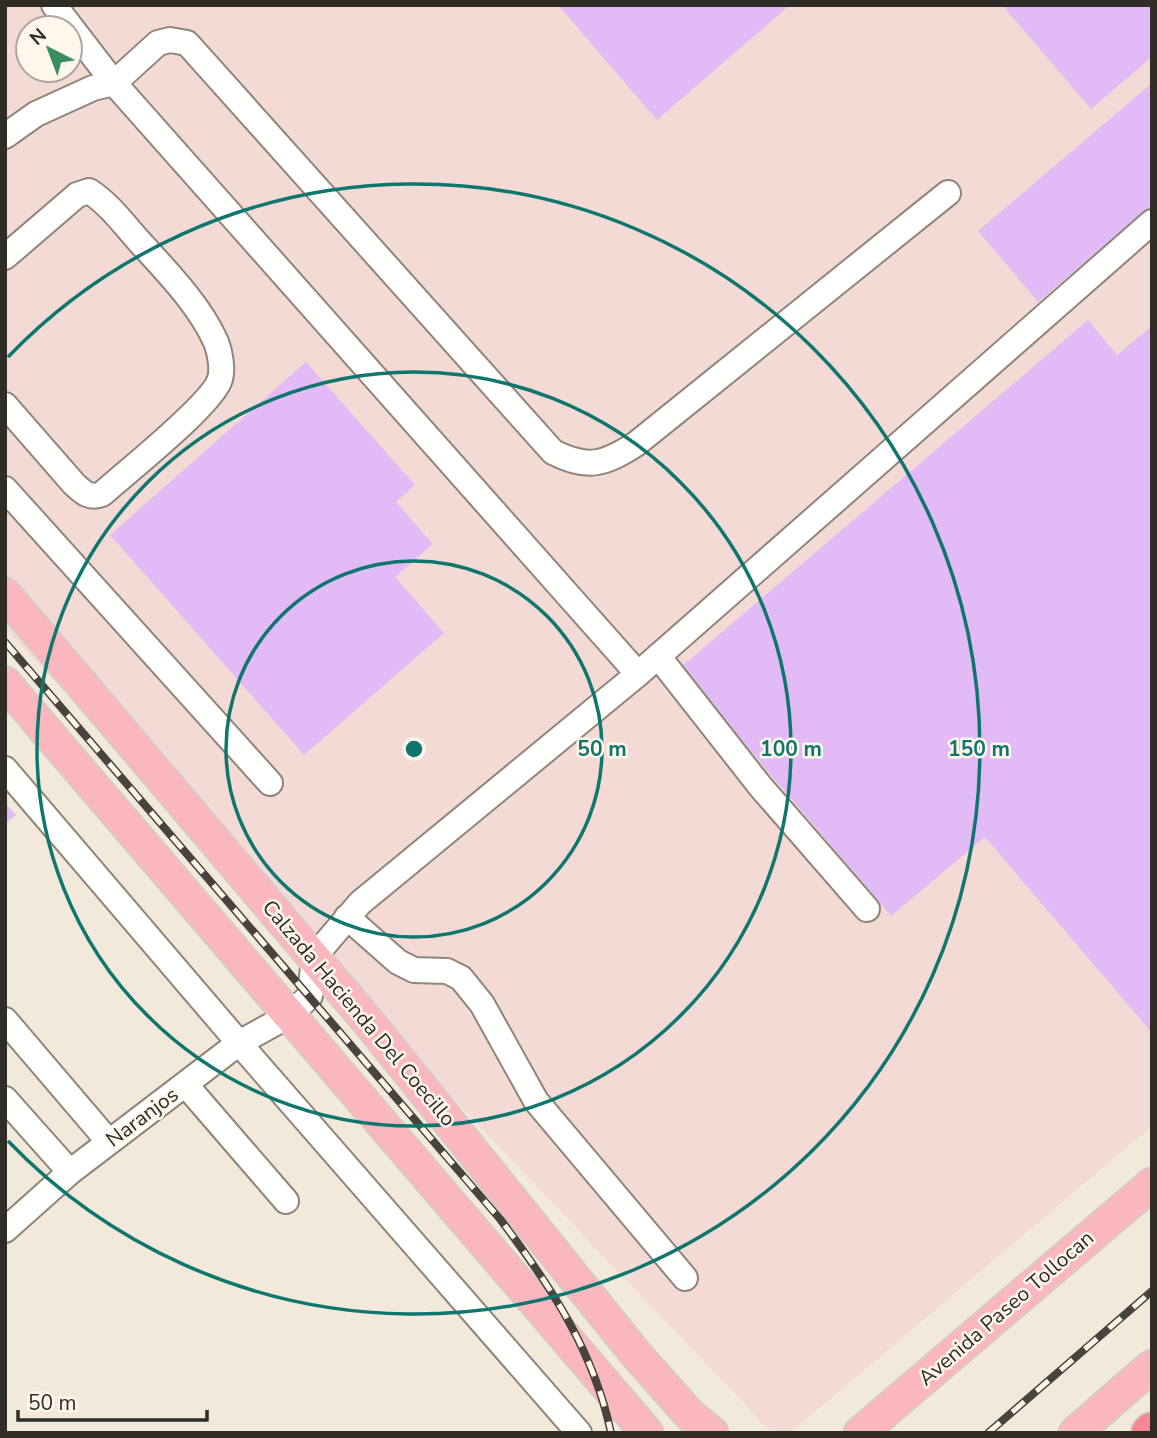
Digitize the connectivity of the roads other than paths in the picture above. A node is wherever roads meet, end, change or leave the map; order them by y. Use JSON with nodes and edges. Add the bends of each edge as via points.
{"nodes":[{"id":1,"x":54,"y":5,"type":"edge"},
{"id":2,"x":114,"y":83,"type":"junction"},
{"id":3,"x":5,"y":136,"type":"edge"},
{"id":4,"x":948,"y":193,"type":"dead end"},
{"id":5,"x":1152,"y":222,"type":"edge"},
{"id":6,"x":5,"y":257,"type":"edge"},
{"id":7,"x":5,"y":405,"type":"edge"},
{"id":8,"x":5,"y":489,"type":"edge"},
{"id":9,"x":5,"y":594,"type":"edge"},
{"id":10,"x":658,"y":656,"type":"junction"},
{"id":11,"x":638,"y":674,"type":"junction"},
{"id":12,"x":5,"y":683,"type":"edge"},
{"id":13,"x":5,"y":769,"type":"edge"},
{"id":14,"x":270,"y":783,"type":"dead end"},
{"id":15,"x":867,"y":909,"type":"dead end"},
{"id":16,"x":346,"y":917,"type":"junction"},
{"id":17,"x":314,"y":957,"type":"junction"},
{"id":18,"x":289,"y":1016,"type":"junction"},
{"id":19,"x":5,"y":1020,"type":"edge"},
{"id":20,"x":239,"y":1043,"type":"junction"},
{"id":21,"x":185,"y":1084,"type":"junction"},
{"id":22,"x":5,"y":1099,"type":"edge"},
{"id":23,"x":109,"y":1142,"type":"junction"},
{"id":24,"x":70,"y":1172,"type":"junction"},
{"id":25,"x":1152,"y":1184,"type":"edge"},
{"id":26,"x":286,"y":1201,"type":"dead end"},
{"id":27,"x":5,"y":1230,"type":"edge"},
{"id":28,"x":685,"y":1278,"type":"dead end"},
{"id":29,"x":604,"y":1314,"type":"junction"},
{"id":30,"x":570,"y":1343,"type":"junction"},
{"id":31,"x":1152,"y":1366,"type":"edge"},
{"id":32,"x":907,"y":1393,"type":"junction"},
{"id":33,"x":614,"y":1396,"type":"junction"},
{"id":34,"x":579,"y":1433,"type":"edge"},
{"id":35,"x":636,"y":1433,"type":"edge"},
{"id":36,"x":647,"y":1433,"type":"edge"},
{"id":37,"x":712,"y":1433,"type":"edge"},
{"id":38,"x":860,"y":1433,"type":"edge"},
{"id":39,"x":889,"y":1433,"type":"edge"},
{"id":40,"x":1075,"y":1433,"type":"edge"}],
"edges":[{"from":1,"to":2,"type":"street"},
{"from":2,"to":3,"type":"street","via":[[36,114]]},
{"from":2,"to":4,"type":"street","via":[[158,43],[187,43],[553,452],[586,463],[610,461],[636,444]]},
{"from":2,"to":11,"type":"street"},
{"from":5,"to":10,"type":"street"},
{"from":6,"to":7,"type":"street","via":[[77,195],[89,191],[195,308],[218,345],[221,365],[220,380],[204,404],[95,497],[85,495],[74,484]]},
{"from":8,"to":14,"type":"street"},
{"from":9,"to":17,"type":"main road","name":"Calzada Hacienda Del Coecillo"},
{"from":10,"to":11,"type":"street"},
{"from":10,"to":15,"type":"street","via":[[760,786]]},
{"from":11,"to":16,"type":"street"},
{"from":12,"to":18,"type":"main road"},
{"from":13,"to":20,"type":"street"},
{"from":16,"to":17,"type":"street"},
{"from":16,"to":28,"type":"street","via":[[398,962],[414,970],[447,971],[461,978],[481,1004],[536,1101]]},
{"from":17,"to":18,"type":"street","via":[[310,996]]},
{"from":17,"to":29,"type":"main road","name":"Calzada Hacienda Del Coecillo"},
{"from":18,"to":20,"type":"street","name":"Naranjos"},
{"from":18,"to":30,"type":"main road"},
{"from":19,"to":23,"type":"street"},
{"from":20,"to":21,"type":"street","name":"Naranjos"},
{"from":20,"to":34,"type":"street"},
{"from":21,"to":23,"type":"street","name":"Naranjos"},
{"from":21,"to":26,"type":"street"},
{"from":22,"to":24,"type":"street"},
{"from":23,"to":24,"type":"street","name":"Naranjos"},
{"from":24,"to":27,"type":"street","name":"Naranjos"},
{"from":25,"to":32,"type":"main road","name":"Avenida Paseo Tollocan"},
{"from":29,"to":30,"type":"main road"},
{"from":29,"to":37,"type":"main road","name":"Calzada Hacienda Del Coecillo","via":[[689,1413]]},
{"from":30,"to":33,"type":"main road"},
{"from":31,"to":40,"type":"main road"},
{"from":32,"to":38,"type":"main road","name":"Avenida Paseo Tollocan"},
{"from":32,"to":39,"type":"main road"},
{"from":33,"to":35,"type":"main road"},
{"from":33,"to":36,"type":"main road"}]}
